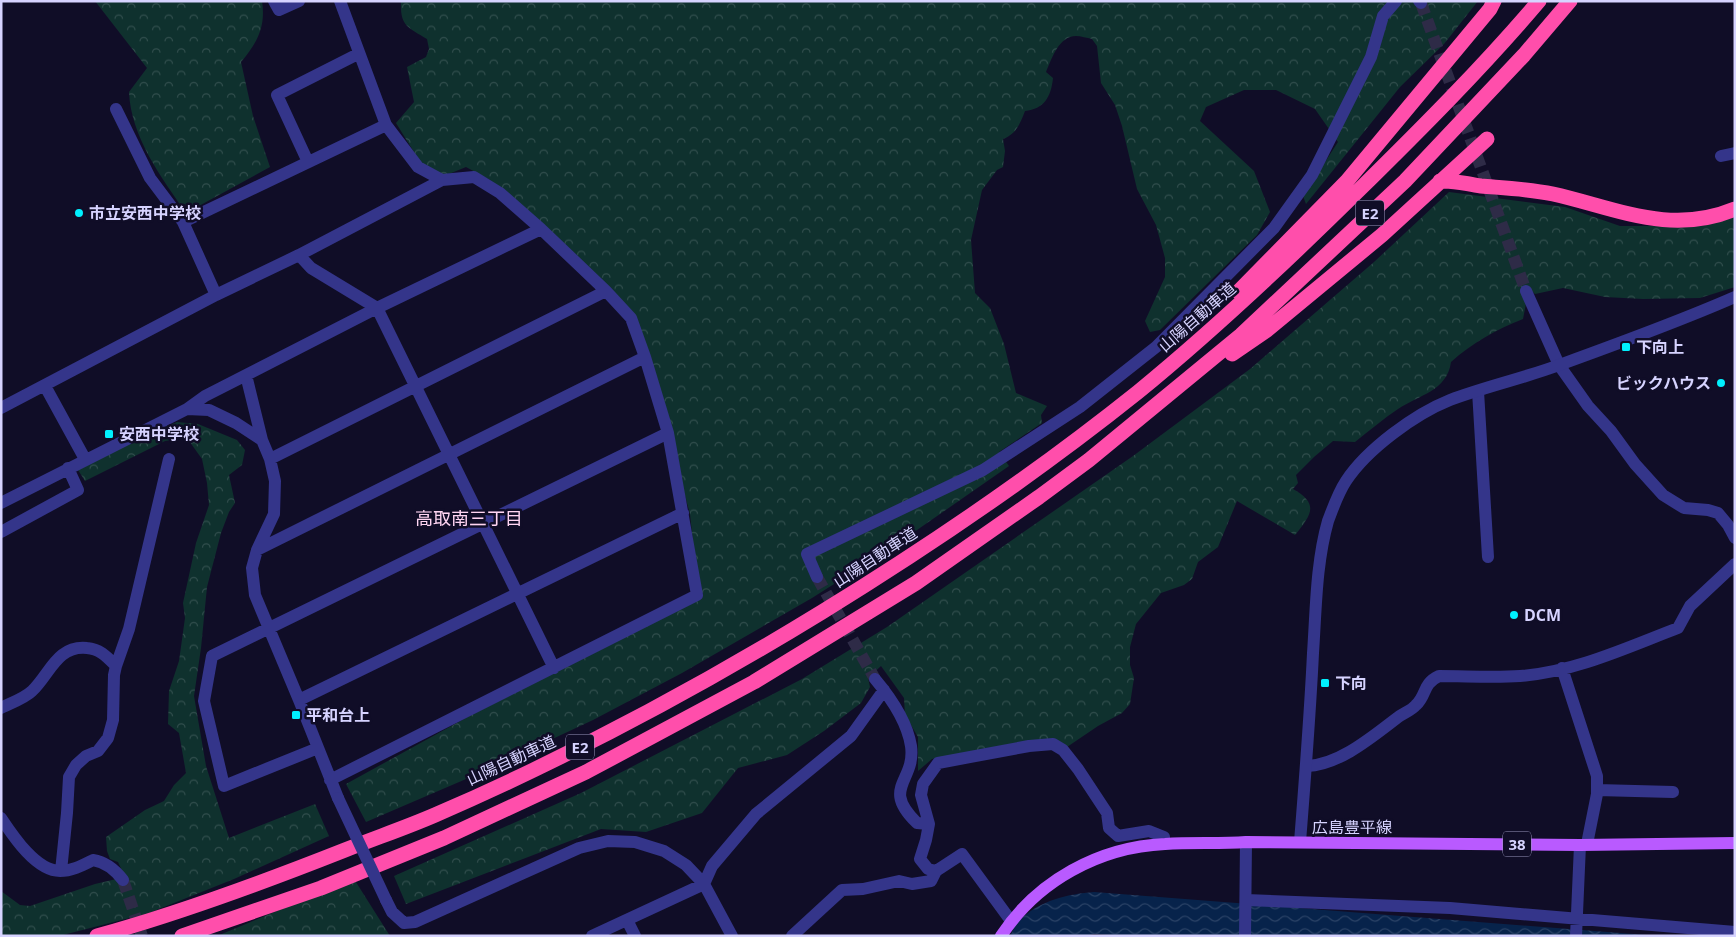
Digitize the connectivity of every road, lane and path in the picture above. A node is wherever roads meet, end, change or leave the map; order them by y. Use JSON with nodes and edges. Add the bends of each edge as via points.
{"nodes":[{"id":1,"x":274,"y":1,"type":"edge"},
{"id":2,"x":299,"y":1,"type":"edge"},
{"id":3,"x":340,"y":1,"type":"edge"},
{"id":4,"x":1396,"y":1,"type":"edge"},
{"id":5,"x":1494,"y":1,"type":"edge"},
{"id":6,"x":1539,"y":1,"type":"edge"},
{"id":7,"x":1570,"y":1,"type":"edge"},
{"id":8,"x":358,"y":54,"type":"junction"},
{"id":9,"x":116,"y":109,"type":"dead end"},
{"id":10,"x":386,"y":125,"type":"junction"},
{"id":11,"x":1487,"y":140,"type":"dead end"},
{"id":12,"x":1735,"y":153,"type":"edge"},
{"id":13,"x":1721,"y":156,"type":"dead end"},
{"id":14,"x":1464,"y":159,"type":"junction"},
{"id":15,"x":308,"y":162,"type":"junction"},
{"id":16,"x":442,"y":180,"type":"junction"},
{"id":17,"x":1440,"y":182,"type":"junction"},
{"id":18,"x":1735,"y":203,"type":"edge"},
{"id":19,"x":1735,"y":209,"type":"edge"},
{"id":20,"x":183,"y":222,"type":"junction"},
{"id":21,"x":541,"y":228,"type":"junction"},
{"id":22,"x":299,"y":255,"type":"junction"},
{"id":23,"x":606,"y":291,"type":"junction"},
{"id":24,"x":1526,"y":291,"type":"tunnel mouth"},
{"id":25,"x":216,"y":294,"type":"junction"},
{"id":26,"x":1735,"y":297,"type":"edge"},
{"id":27,"x":377,"y":308,"type":"junction"},
{"id":28,"x":645,"y":356,"type":"junction"},
{"id":29,"x":1559,"y":365,"type":"junction"},
{"id":30,"x":246,"y":375,"type":"junction"},
{"id":31,"x":45,"y":386,"type":"junction"},
{"id":32,"x":416,"y":386,"type":"junction"},
{"id":33,"x":1139,"y":390,"type":"junction"},
{"id":34,"x":1478,"y":391,"type":"junction"},
{"id":35,"x":1,"y":408,"type":"edge"},
{"id":36,"x":1154,"y":408,"type":"junction"},
{"id":37,"x":187,"y":409,"type":"junction"},
{"id":38,"x":668,"y":433,"type":"junction"},
{"id":39,"x":262,"y":440,"type":"junction"},
{"id":40,"x":449,"y":454,"type":"junction"},
{"id":41,"x":270,"y":458,"type":"junction"},
{"id":42,"x":85,"y":459,"type":"junction"},
{"id":43,"x":168,"y":459,"type":"dead end"},
{"id":44,"x":68,"y":468,"type":"junction"},
{"id":45,"x":1,"y":503,"type":"edge"},
{"id":46,"x":683,"y":513,"type":"junction"},
{"id":47,"x":483,"y":523,"type":"junction"},
{"id":48,"x":1,"y":532,"type":"edge"},
{"id":49,"x":1735,"y":538,"type":"edge"},
{"id":50,"x":257,"y":550,"type":"junction"},
{"id":51,"x":1488,"y":557,"type":"dead end"},
{"id":52,"x":1735,"y":564,"type":"edge"},
{"id":53,"x":817,"y":577,"type":"tunnel mouth"},
{"id":54,"x":518,"y":593,"type":"junction"},
{"id":55,"x":270,"y":628,"type":"junction"},
{"id":56,"x":116,"y":666,"type":"junction"},
{"id":57,"x":554,"y":668,"type":"junction"},
{"id":58,"x":1562,"y":668,"type":"junction"},
{"id":59,"x":875,"y":679,"type":"tunnel mouth"},
{"id":60,"x":884,"y":690,"type":"junction"},
{"id":61,"x":300,"y":700,"type":"junction"},
{"id":62,"x":1,"y":708,"type":"edge"},
{"id":63,"x":318,"y":748,"type":"junction"},
{"id":64,"x":1307,"y":766,"type":"junction"},
{"id":65,"x":330,"y":780,"type":"junction"},
{"id":66,"x":1597,"y":790,"type":"junction"},
{"id":67,"x":1673,"y":792,"type":"dead end"},
{"id":68,"x":1,"y":818,"type":"edge"},
{"id":69,"x":929,"y":824,"type":"junction"},
{"id":70,"x":1246,"y":842,"type":"junction"},
{"id":71,"x":1300,"y":842,"type":"junction"},
{"id":72,"x":1735,"y":843,"type":"edge"},
{"id":73,"x":1164,"y":844,"type":"junction"},
{"id":74,"x":1584,"y":844,"type":"junction"},
{"id":75,"x":60,"y":871,"type":"junction"},
{"id":76,"x":936,"y":871,"type":"junction"},
{"id":77,"x":123,"y":880,"type":"tunnel mouth"},
{"id":78,"x":704,"y":884,"type":"junction"},
{"id":79,"x":1246,"y":902,"type":"junction"},
{"id":80,"x":627,"y":920,"type":"junction"},
{"id":81,"x":1011,"y":920,"type":"junction"},
{"id":82,"x":1577,"y":926,"type":"edge"},
{"id":83,"x":404,"y":929,"type":"edge"},
{"id":84,"x":1735,"y":932,"type":"edge"},
{"id":85,"x":97,"y":936,"type":"edge"},
{"id":86,"x":182,"y":936,"type":"edge"},
{"id":87,"x":592,"y":936,"type":"edge"},
{"id":88,"x":635,"y":936,"type":"edge"},
{"id":89,"x":732,"y":936,"type":"edge"},
{"id":90,"x":792,"y":936,"type":"edge"},
{"id":91,"x":1001,"y":936,"type":"edge"},
{"id":92,"x":1246,"y":936,"type":"edge"}],
"edges":[{"from":1,"to":2,"type":"street","via":[[279,10]]},
{"from":3,"to":8,"type":"street"},
{"from":4,"to":53,"type":"street","via":[[1383,16],[1371,57],[1312,175],[1274,228],[1156,347],[1080,407],[983,470],[807,554]]},
{"from":5,"to":33,"type":"highway","via":[[1347,181]]},
{"from":6,"to":33,"type":"highway","name":"山陽自動車道","number":"E2","via":[[1415,135],[1310,238],[1223,319]]},
{"from":7,"to":36,"type":"highway","number":"E2","via":[[1524,55],[1405,181],[1241,335]]},
{"from":8,"to":10,"type":"street"},
{"from":8,"to":15,"type":"street","via":[[277,95]]},
{"from":9,"to":20,"type":"street","via":[[150,178]]},
{"from":10,"to":15,"type":"street"},
{"from":10,"to":16,"type":"street","via":[[418,167]]},
{"from":11,"to":14,"type":"highway"},
{"from":12,"to":13,"type":"street"},
{"from":14,"to":17,"type":"highway"},
{"from":14,"to":18,"type":"highway","via":[[1472,176],[1480,180],[1546,188],[1647,213],[1689,215]]},
{"from":15,"to":20,"type":"street"},
{"from":16,"to":21,"type":"street","via":[[474,177],[500,193]]},
{"from":16,"to":22,"type":"street"},
{"from":17,"to":19,"type":"highway","via":[[1452,180],[1550,194],[1662,220],[1704,218]]},
{"from":17,"to":36,"type":"highway","via":[[1382,235],[1267,330]]},
{"from":20,"to":25,"type":"street"},
{"from":21,"to":23,"type":"street"},
{"from":21,"to":27,"type":"street"},
{"from":22,"to":25,"type":"street"},
{"from":22,"to":27,"type":"street","via":[[311,268]]},
{"from":23,"to":28,"type":"street","via":[[631,318]]},
{"from":23,"to":32,"type":"street"},
{"from":24,"to":29,"type":"street"},
{"from":25,"to":31,"type":"street"},
{"from":26,"to":29,"type":"street"},
{"from":27,"to":30,"type":"street"},
{"from":27,"to":32,"type":"street"},
{"from":28,"to":38,"type":"street"},
{"from":28,"to":40,"type":"street"},
{"from":29,"to":34,"type":"street"},
{"from":29,"to":49,"type":"street","via":[[1588,406],[1663,495],[1684,508],[1718,513]]},
{"from":30,"to":37,"type":"street"},
{"from":30,"to":39,"type":"street"},
{"from":31,"to":35,"type":"street"},
{"from":31,"to":42,"type":"street"},
{"from":32,"to":40,"type":"street"},
{"from":32,"to":41,"type":"street"},
{"from":33,"to":85,"type":"highway","name":"山陽自動車道","number":"E2","via":[[1024,478],[901,563],[741,662],[576,750],[433,816],[205,902]]},
{"from":34,"to":51,"type":"street"},
{"from":34,"to":64,"type":"street","via":[[1420,415],[1394,433],[1360,462],[1334,505],[1322,550],[1318,585]]},
{"from":36,"to":86,"type":"highway","number":"E2","via":[[1046,492],[916,583],[754,682],[586,772],[444,838],[321,888]]},
{"from":37,"to":39,"type":"street","via":[[209,410]]},
{"from":37,"to":42,"type":"street"},
{"from":38,"to":46,"type":"street"},
{"from":38,"to":47,"type":"street"},
{"from":39,"to":41,"type":"street"},
{"from":40,"to":47,"type":"street"},
{"from":40,"to":50,"type":"street"},
{"from":41,"to":50,"type":"street","via":[[274,514]]},
{"from":42,"to":44,"type":"street"},
{"from":43,"to":56,"type":"street","via":[[129,629]]},
{"from":44,"to":45,"type":"street"},
{"from":44,"to":48,"type":"street","via":[[78,490]]},
{"from":46,"to":54,"type":"street"},
{"from":46,"to":57,"type":"street","via":[[697,595]]},
{"from":47,"to":54,"type":"street"},
{"from":47,"to":55,"type":"street"},
{"from":50,"to":55,"type":"street","via":[[252,568],[255,594]]},
{"from":52,"to":58,"type":"street","via":[[1690,606],[1678,628]]},
{"from":54,"to":57,"type":"street"},
{"from":54,"to":61,"type":"street"},
{"from":55,"to":61,"type":"street"},
{"from":55,"to":63,"type":"street","via":[[212,656],[204,701],[224,786]]},
{"from":56,"to":62,"type":"street","via":[[105,654],[92,649],[70,649],[60,656],[32,692]]},
{"from":56,"to":75,"type":"street","via":[[113,720],[108,738],[98,751],[81,761],[69,777]]},
{"from":57,"to":65,"type":"street"},
{"from":58,"to":64,"type":"street","via":[[1520,676],[1439,676],[1431,680],[1417,705],[1365,743],[1319,766]]},
{"from":58,"to":66,"type":"street","via":[[1597,776]]},
{"from":59,"to":60,"type":"street"},
{"from":60,"to":69,"type":"street","via":[[906,726],[911,748],[900,801],[917,823]]},
{"from":60,"to":78,"type":"street","via":[[851,736],[756,814],[712,866]]},
{"from":61,"to":63,"type":"street"},
{"from":63,"to":65,"type":"street"},
{"from":64,"to":71,"type":"street"},
{"from":65,"to":83,"type":"street","bridge":true,"via":[[386,900]]},
{"from":66,"to":67,"type":"street"},
{"from":66,"to":74,"type":"street"},
{"from":68,"to":75,"type":"street","via":[[38,864]]},
{"from":69,"to":73,"type":"street","via":[[921,795],[924,784],[938,763],[1053,744],[1063,750],[1078,769],[1106,813],[1109,828],[1118,836],[1149,831],[1164,837]]},
{"from":69,"to":76,"type":"street","via":[[920,859],[928,869]]},
{"from":70,"to":71,"type":"main road","name":"広島豊平線","number":"38"},
{"from":70,"to":73,"type":"main road","name":"広島豊平線","number":"38"},
{"from":70,"to":79,"type":"street"},
{"from":71,"to":74,"type":"main road","name":"広島豊平線","number":"38"},
{"from":72,"to":74,"type":"main road","name":"広島豊平線","number":"38"},
{"from":73,"to":81,"type":"main road","name":"広島豊平線","number":"38","via":[[1120,850],[1064,874],[1030,899]]},
{"from":74,"to":82,"type":"street"},
{"from":75,"to":77,"type":"street","via":[[74,869],[93,860],[106,864]]},
{"from":76,"to":81,"type":"street","via":[[962,854]]},
{"from":76,"to":90,"type":"street","via":[[931,881],[912,884],[899,881],[842,890]]},
{"from":78,"to":80,"type":"street"},
{"from":78,"to":83,"type":"street","via":[[686,865],[664,850],[634,842],[608,841],[579,848]]},
{"from":78,"to":89,"type":"street"},
{"from":79,"to":82,"type":"street","via":[[1450,908]]},
{"from":79,"to":92,"type":"street"},
{"from":80,"to":87,"type":"street"},
{"from":80,"to":88,"type":"street"},
{"from":81,"to":91,"type":"main road","name":"広島豊平線","number":"38"},
{"from":82,"to":84,"type":"street"}]}
